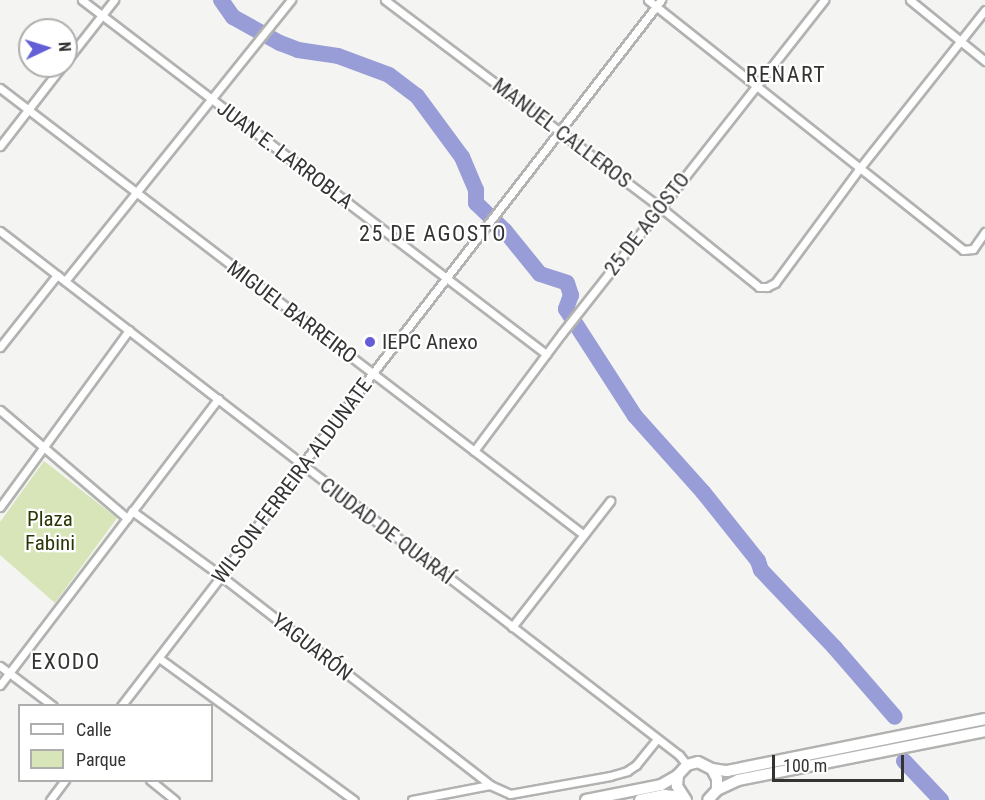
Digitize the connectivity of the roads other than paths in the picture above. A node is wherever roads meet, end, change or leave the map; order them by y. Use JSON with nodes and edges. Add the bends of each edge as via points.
{"nodes":[{"id":1,"x":82,"y":0,"type":"edge"},
{"id":2,"x":114,"y":0,"type":"edge"},
{"id":3,"x":291,"y":0,"type":"edge"},
{"id":4,"x":384,"y":0,"type":"edge"},
{"id":5,"x":648,"y":0,"type":"edge"},
{"id":6,"x":824,"y":0,"type":"edge"},
{"id":7,"x":910,"y":0,"type":"edge"},
{"id":8,"x":658,"y":3,"type":"edge"},
{"id":9,"x":985,"y":10,"type":"edge"},
{"id":10,"x":102,"y":15,"type":"junction"},
{"id":11,"x":960,"y":41,"type":"junction"},
{"id":12,"x":78,"y":46,"type":"edge"},
{"id":13,"x":985,"y":61,"type":"edge"},
{"id":14,"x":53,"y":78,"type":"edge"},
{"id":15,"x":755,"y":87,"type":"junction"},
{"id":16,"x":0,"y":88,"type":"edge"},
{"id":17,"x":213,"y":100,"type":"junction"},
{"id":18,"x":28,"y":110,"type":"junction"},
{"id":19,"x":560,"y":130,"type":"junction"},
{"id":20,"x":0,"y":146,"type":"edge"},
{"id":21,"x":859,"y":169,"type":"junction"},
{"id":22,"x":136,"y":192,"type":"junction"},
{"id":23,"x":660,"y":207,"type":"junction"},
{"id":24,"x":0,"y":231,"type":"edge"},
{"id":25,"x":985,"y":232,"type":"edge"},
{"id":26,"x":57,"y":275,"type":"junction"},
{"id":27,"x":447,"y":278,"type":"junction"},
{"id":28,"x":65,"y":281,"type":"junction"},
{"id":29,"x":129,"y":330,"type":"junction"},
{"id":30,"x":0,"y":347,"type":"edge"},
{"id":31,"x":546,"y":354,"type":"junction"},
{"id":32,"x":373,"y":374,"type":"junction"},
{"id":33,"x":218,"y":399,"type":"junction"},
{"id":34,"x":0,"y":410,"type":"edge"},
{"id":35,"x":45,"y":447,"type":"junction"},
{"id":36,"x":474,"y":451,"type":"junction"},
{"id":37,"x":302,"y":466,"type":"junction"},
{"id":38,"x":610,"y":501,"type":"dead end"},
{"id":39,"x":0,"y":507,"type":"edge"},
{"id":40,"x":132,"y":511,"type":"junction"},
{"id":41,"x":127,"y":518,"type":"junction"},
{"id":42,"x":584,"y":535,"type":"junction"},
{"id":43,"x":221,"y":576,"type":"junction"},
{"id":44,"x":512,"y":627,"type":"junction"},
{"id":45,"x":159,"y":658,"type":"junction"},
{"id":46,"x":0,"y":666,"type":"edge"},
{"id":47,"x":10,"y":673,"type":"junction"},
{"id":48,"x":0,"y":685,"type":"edge"},
{"id":49,"x":52,"y":704,"type":"edge"},
{"id":50,"x":123,"y":704,"type":"edge"},
{"id":51,"x":985,"y":719,"type":"edge"},
{"id":52,"x":985,"y":731,"type":"edge"},
{"id":53,"x":657,"y":739,"type":"junction"},
{"id":54,"x":687,"y":765,"type":"junction"},
{"id":55,"x":712,"y":769,"type":"junction"},
{"id":56,"x":678,"y":775,"type":"junction"},
{"id":57,"x":64,"y":782,"type":"edge"},
{"id":58,"x":153,"y":782,"type":"edge"},
{"id":59,"x":490,"y":785,"type":"junction"},
{"id":60,"x":715,"y":796,"type":"edge"},
{"id":61,"x":684,"y":798,"type":"edge"},
{"id":62,"x":51,"y":800,"type":"edge"},
{"id":63,"x":176,"y":800,"type":"edge"},
{"id":64,"x":354,"y":800,"type":"edge"},
{"id":65,"x":412,"y":800,"type":"edge"},
{"id":66,"x":585,"y":800,"type":"edge"},
{"id":67,"x":640,"y":800,"type":"edge"}],
"edges":[{"from":1,"to":10,"type":"street","name":"JUAN E. LARROBLA"},
{"from":2,"to":10,"type":"street"},
{"from":3,"to":17,"type":"street"},
{"from":4,"to":19,"type":"street","name":"MANUEL CALLEROS"},
{"from":5,"to":8,"type":"street"},
{"from":6,"to":15,"type":"street","name":"25 DE AGOSTO"},
{"from":7,"to":11,"type":"street"},
{"from":8,"to":15,"type":"street"},
{"from":8,"to":19,"type":"street","name":"WILSON FERREIRA ALDUNATE"},
{"from":9,"to":11,"type":"street"},
{"from":10,"to":12,"type":"street"},
{"from":10,"to":17,"type":"street","name":"JUAN E. LARROBLA"},
{"from":11,"to":13,"type":"street"},
{"from":11,"to":21,"type":"street"},
{"from":14,"to":18,"type":"street"},
{"from":15,"to":21,"type":"street"},
{"from":15,"to":23,"type":"street","name":"25 DE AGOSTO"},
{"from":16,"to":18,"type":"street","name":"MIGUEL BARREIRO"},
{"from":17,"to":22,"type":"street"},
{"from":17,"to":27,"type":"street","name":"JUAN E. LARROBLA"},
{"from":18,"to":20,"type":"street"},
{"from":18,"to":22,"type":"street","name":"MIGUEL BARREIRO"},
{"from":19,"to":23,"type":"street","name":"MANUEL CALLEROS"},
{"from":19,"to":27,"type":"street","name":"WILSON FERREIRA ALDUNATE"},
{"from":21,"to":23,"type":"street","name":"MANUEL CALLEROS","via":[[775,283],[767,287],[759,287]]},
{"from":21,"to":25,"type":"street","via":[[963,250],[973,249]]},
{"from":22,"to":28,"type":"street"},
{"from":22,"to":32,"type":"street","name":"MIGUEL BARREIRO"},
{"from":23,"to":31,"type":"street","name":"25 DE AGOSTO"},
{"from":24,"to":26,"type":"street","name":"CIUDAD DE QUARAÍ"},
{"from":26,"to":28,"type":"street","name":"CIUDAD DE QUARAÍ"},
{"from":26,"to":30,"type":"street"},
{"from":27,"to":31,"type":"street","name":"JUAN E. LARROBLA"},
{"from":27,"to":32,"type":"street","name":"WILSON FERREIRA ALDUNATE"},
{"from":28,"to":29,"type":"street","name":"CIUDAD DE QUARAÍ"},
{"from":29,"to":33,"type":"street","name":"CIUDAD DE QUARAÍ"},
{"from":29,"to":35,"type":"street"},
{"from":31,"to":36,"type":"street","name":"25 DE AGOSTO"},
{"from":32,"to":36,"type":"street","name":"MIGUEL BARREIRO"},
{"from":32,"to":37,"type":"street","name":"WILSON FERREIRA ALDUNATE"},
{"from":33,"to":37,"type":"street","name":"CIUDAD DE QUARAÍ"},
{"from":33,"to":40,"type":"street"},
{"from":34,"to":35,"type":"street"},
{"from":35,"to":39,"type":"street"},
{"from":35,"to":41,"type":"street"},
{"from":36,"to":42,"type":"street","name":"MIGUEL BARREIRO"},
{"from":37,"to":43,"type":"street","name":"WILSON FERREIRA ALDUNATE"},
{"from":37,"to":44,"type":"street","name":"CIUDAD DE QUARAÍ"},
{"from":38,"to":42,"type":"street"},
{"from":40,"to":41,"type":"street"},
{"from":40,"to":43,"type":"street","name":"YAGUARÓN"},
{"from":41,"to":47,"type":"street"},
{"from":42,"to":44,"type":"street"},
{"from":43,"to":45,"type":"street","name":"WILSON FERREIRA ALDUNATE"},
{"from":43,"to":59,"type":"street","name":"YAGUARÓN"},
{"from":44,"to":53,"type":"street","name":"CIUDAD DE QUARAÍ"},
{"from":45,"to":50,"type":"street","name":"WILSON FERREIRA ALDUNATE"},
{"from":45,"to":64,"type":"street"},
{"from":46,"to":47,"type":"street"},
{"from":47,"to":48,"type":"street"},
{"from":47,"to":49,"type":"street"},
{"from":51,"to":55,"type":"main road","via":[[727,771]]},
{"from":52,"to":60,"type":"main road","via":[[738,780]]},
{"from":53,"to":54,"type":"street","name":"CIUDAD DE QUARAÍ"},
{"from":53,"to":59,"type":"street","via":[[636,765],[619,774],[510,794]]},
{"from":54,"to":55,"type":"main road","via":[[703,763]]},
{"from":54,"to":56,"type":"main road"},
{"from":55,"to":60,"type":"main road","via":[[717,779]]},
{"from":56,"to":61,"type":"main road","via":[[677,786]]},
{"from":56,"to":66,"type":"main road","via":[[661,785]]},
{"from":57,"to":62,"type":"street"},
{"from":58,"to":63,"type":"street"},
{"from":59,"to":65,"type":"street"},
{"from":61,"to":67,"type":"main road","via":[[664,795]]}]}
